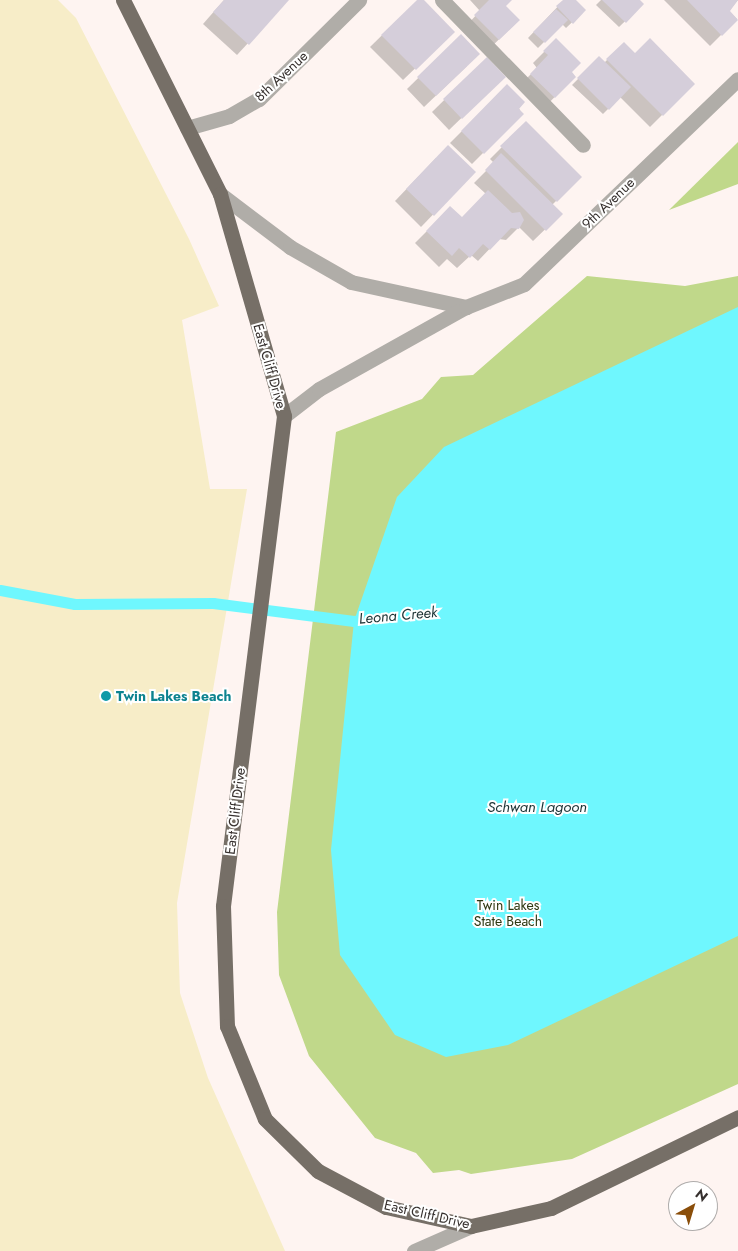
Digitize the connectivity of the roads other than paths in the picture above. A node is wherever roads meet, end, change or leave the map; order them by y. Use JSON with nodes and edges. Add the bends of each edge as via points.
{"nodes":[{"id":1,"x":123,"y":0,"type":"edge"},
{"id":2,"x":359,"y":0,"type":"edge"},
{"id":3,"x":442,"y":0,"type":"edge"},
{"id":4,"x":738,"y":79,"type":"edge"},
{"id":5,"x":187,"y":128,"type":"junction"},
{"id":6,"x":583,"y":145,"type":"dead end"},
{"id":7,"x":220,"y":194,"type":"junction"},
{"id":8,"x":466,"y":307,"type":"junction"},
{"id":9,"x":284,"y":416,"type":"junction"},
{"id":10,"x":738,"y":1117,"type":"edge"},
{"id":11,"x":471,"y":1226,"type":"junction"},
{"id":12,"x":414,"y":1251,"type":"edge"}],
"edges":[{"from":1,"to":5,"type":"main road","name":"East Cliff Drive"},
{"from":2,"to":5,"type":"street","name":"8th Avenue","via":[[259,99],[229,116]]},
{"from":3,"to":6,"type":"street"},
{"from":4,"to":8,"type":"street","name":"9th Avenue","via":[[524,284]]},
{"from":5,"to":7,"type":"main road","name":"East Cliff Drive"},
{"from":7,"to":8,"type":"street","via":[[290,247],[351,282]]},
{"from":7,"to":9,"type":"main road","name":"East Cliff Drive"},
{"from":8,"to":9,"type":"street","name":"9th Avenue","via":[[319,389]]},
{"from":9,"to":11,"type":"main road","name":"East Cliff Drive","via":[[223,906],[227,1026],[265,1119],[318,1171],[386,1207]]},
{"from":10,"to":11,"type":"main road","name":"East Cliff Drive","via":[[551,1208]]},
{"from":11,"to":12,"type":"street"}]}
